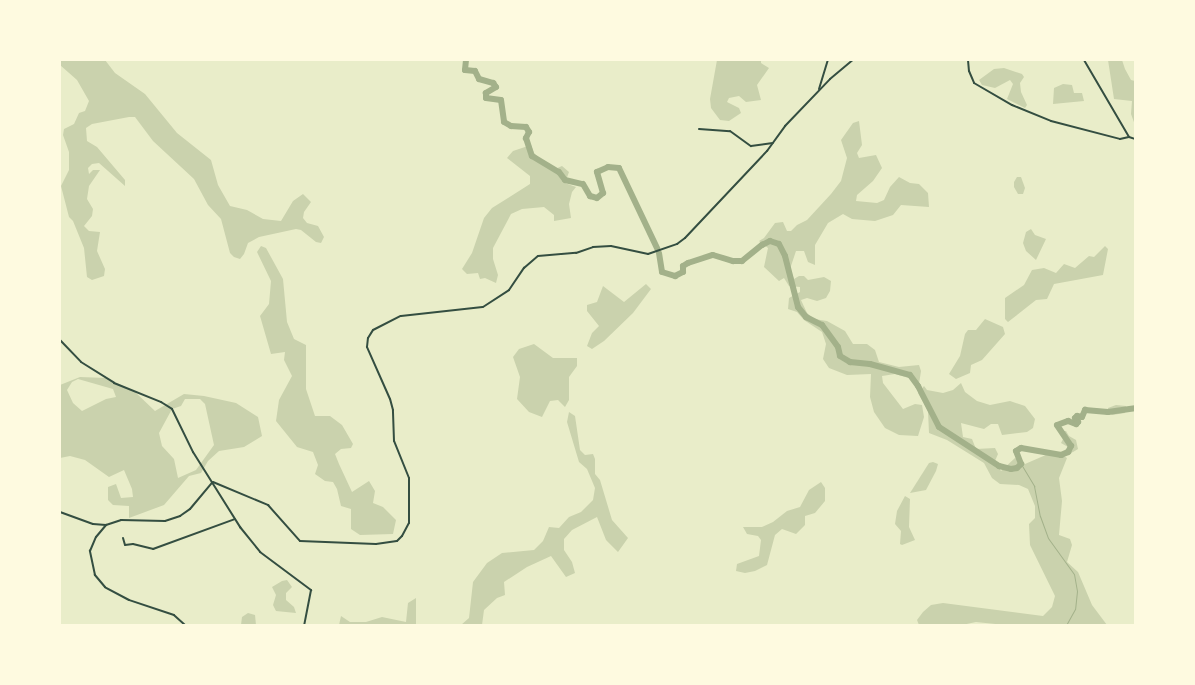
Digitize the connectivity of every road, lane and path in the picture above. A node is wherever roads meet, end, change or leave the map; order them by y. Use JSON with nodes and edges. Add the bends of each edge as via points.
{"nodes":[{"id":1,"x":828,"y":60,"type":"edge"},
{"id":2,"x":854,"y":60,"type":"edge"},
{"id":3,"x":968,"y":60,"type":"edge"},
{"id":4,"x":1084,"y":60,"type":"edge"},
{"id":5,"x":818,"y":92,"type":"junction"},
{"id":6,"x":699,"y":129,"type":"dead end"},
{"id":7,"x":1129,"y":136,"type":"junction"},
{"id":8,"x":1135,"y":139,"type":"edge"},
{"id":9,"x":773,"y":143,"type":"junction"},
{"id":10,"x":60,"y":340,"type":"edge"},
{"id":11,"x":213,"y":482,"type":"junction"},
{"id":12,"x":60,"y":512,"type":"edge"},
{"id":13,"x":235,"y":520,"type":"junction"},
{"id":14,"x":106,"y":525,"type":"junction"},
{"id":15,"x":123,"y":538,"type":"dead end"},
{"id":16,"x":185,"y":625,"type":"edge"},
{"id":17,"x":304,"y":625,"type":"edge"}],
"edges":[{"from":1,"to":5,"type":"street"},
{"from":2,"to":5,"type":"street"},
{"from":3,"to":7,"type":"street","via":[[974,83],[1012,104],[1051,120],[1120,139]]},
{"from":4,"to":7,"type":"street"},
{"from":5,"to":9,"type":"street"},
{"from":6,"to":9,"type":"street","via":[[730,132],[751,146]]},
{"from":7,"to":8,"type":"street"},
{"from":9,"to":11,"type":"street","via":[[677,244],[648,254],[611,246],[538,256],[524,268],[509,290],[483,307],[400,316],[373,330],[367,347],[390,399],[394,441],[409,478],[409,523],[397,541],[376,544],[300,541],[268,505]]},
{"from":10,"to":11,"type":"street","via":[[81,362],[114,383],[169,406]]},
{"from":11,"to":13,"type":"street"},
{"from":11,"to":14,"type":"street","via":[[190,509],[172,520],[121,520]]},
{"from":12,"to":14,"type":"street","via":[[93,524]]},
{"from":13,"to":15,"type":"street","via":[[153,549],[125,545]]},
{"from":13,"to":17,"type":"street","via":[[260,552],[310,590]]},
{"from":14,"to":16,"type":"street","via":[[90,551],[92,568],[100,581],[115,594],[174,615]]}]}
